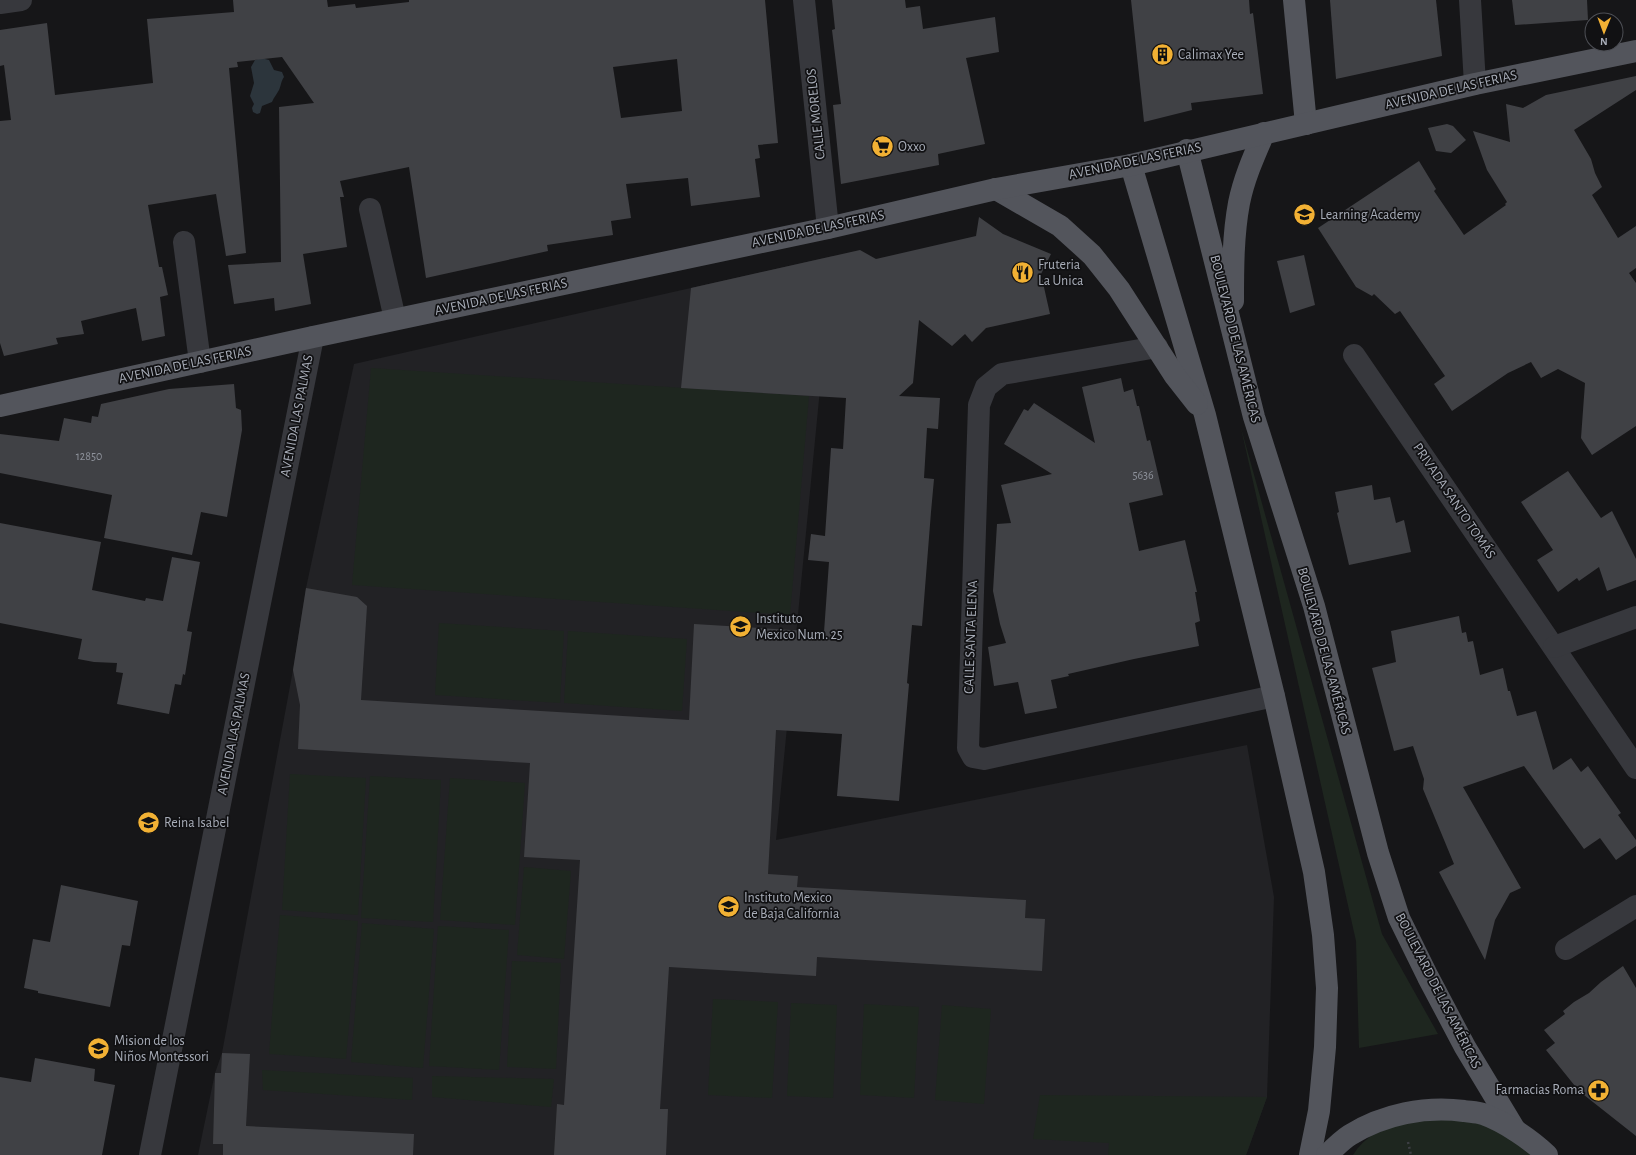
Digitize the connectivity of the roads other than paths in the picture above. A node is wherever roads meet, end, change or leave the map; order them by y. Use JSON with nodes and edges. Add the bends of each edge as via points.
{"nodes":[{"id":1,"x":21,"y":0,"type":"edge"},
{"id":2,"x":804,"y":0,"type":"edge"},
{"id":3,"x":1294,"y":0,"type":"edge"},
{"id":4,"x":1470,"y":0,"type":"edge"},
{"id":5,"x":0,"y":3,"type":"edge"},
{"id":6,"x":1636,"y":51,"type":"edge"},
{"id":7,"x":1475,"y":84,"type":"junction"},
{"id":8,"x":1306,"y":124,"type":"junction"},
{"id":9,"x":1264,"y":133,"type":"junction"},
{"id":10,"x":1187,"y":150,"type":"junction"},
{"id":11,"x":1131,"y":165,"type":"junction"},
{"id":12,"x":996,"y":189,"type":"junction"},
{"id":13,"x":370,"y":209,"type":"dead end"},
{"id":14,"x":828,"y":228,"type":"junction"},
{"id":15,"x":184,"y":242,"type":"dead end"},
{"id":16,"x":395,"y":319,"type":"junction"},
{"id":17,"x":1232,"y":328,"type":"junction"},
{"id":18,"x":313,"y":337,"type":"junction"},
{"id":19,"x":1157,"y":347,"type":"junction"},
{"id":20,"x":1354,"y":355,"type":"dead end"},
{"id":21,"x":200,"y":362,"type":"junction"},
{"id":22,"x":0,"y":406,"type":"edge"},
{"id":23,"x":1205,"y":415,"type":"junction"},
{"id":24,"x":1636,"y":617,"type":"edge"},
{"id":25,"x":1554,"y":647,"type":"junction"},
{"id":26,"x":1274,"y":696,"type":"junction"},
{"id":27,"x":1636,"y":768,"type":"edge"},
{"id":28,"x":1636,"y":906,"type":"edge"},
{"id":29,"x":1566,"y":949,"type":"dead end"},
{"id":30,"x":1515,"y":1130,"type":"junction"},
{"id":31,"x":150,"y":1155,"type":"edge"},
{"id":32,"x":1310,"y":1155,"type":"edge"},
{"id":33,"x":1327,"y":1155,"type":"edge"},
{"id":34,"x":1547,"y":1155,"type":"edge"}],
"edges":[{"from":1,"to":5,"type":"street"},
{"from":2,"to":14,"type":"street","name":"CALLE MORELOS"},
{"from":3,"to":8,"type":"main road"},
{"from":4,"to":7,"type":"street"},
{"from":6,"to":7,"type":"main road","name":"AVENIDA DE LAS FERIAS"},
{"from":7,"to":8,"type":"main road","name":"AVENIDA DE LAS FERIAS"},
{"from":8,"to":9,"type":"main road","name":"AVENIDA DE LAS FERIAS"},
{"from":9,"to":10,"type":"main road","name":"AVENIDA DE LAS FERIAS"},
{"from":9,"to":17,"type":"main road","via":[[1248,167],[1239,203],[1234,253]]},
{"from":10,"to":11,"type":"main road","name":"AVENIDA DE LAS FERIAS"},
{"from":10,"to":17,"type":"main road","name":"BOULEVARD DE LAS AMÉRICAS"},
{"from":11,"to":12,"type":"main road","name":"AVENIDA DE LAS FERIAS"},
{"from":11,"to":23,"type":"main road"},
{"from":12,"to":14,"type":"main road","name":"AVENIDA DE LAS FERIAS"},
{"from":12,"to":19,"type":"main road","via":[[1060,226],[1092,255],[1119,289]]},
{"from":13,"to":16,"type":"street"},
{"from":14,"to":16,"type":"main road","name":"AVENIDA DE LAS FERIAS"},
{"from":15,"to":21,"type":"street"},
{"from":16,"to":18,"type":"main road","name":"AVENIDA DE LAS FERIAS"},
{"from":17,"to":30,"type":"main road","name":"BOULEVARD DE LAS AMÉRICAS","via":[[1254,416],[1314,606],[1378,853],[1399,918],[1465,1047]]},
{"from":18,"to":21,"type":"main road","name":"AVENIDA DE LAS FERIAS"},
{"from":18,"to":31,"type":"street","name":"AVENIDA LAS PALMAS"},
{"from":19,"to":23,"type":"main road","via":[[1175,376]]},
{"from":19,"to":26,"type":"street","name":"CALLE SANTA ELENA","via":[[1002,374],[986,386],[979,405],[968,748],[973,757],[984,758]]},
{"from":20,"to":25,"type":"street","name":"PRIVADA SANTO TOMÁS"},
{"from":21,"to":22,"type":"main road","name":"AVENIDA DE LAS FERIAS"},
{"from":23,"to":26,"type":"main road"},
{"from":24,"to":25,"type":"street"},
{"from":25,"to":27,"type":"street","name":"PRIVADA SANTO TOMÁS"},
{"from":26,"to":32,"type":"main road","via":[[1314,872],[1323,935],[1327,988],[1326,1047],[1319,1111]]},
{"from":28,"to":29,"type":"street"},
{"from":30,"to":33,"type":"main road","via":[[1482,1114],[1449,1109],[1416,1111],[1378,1120],[1348,1135]]},
{"from":30,"to":34,"type":"main road"}]}
